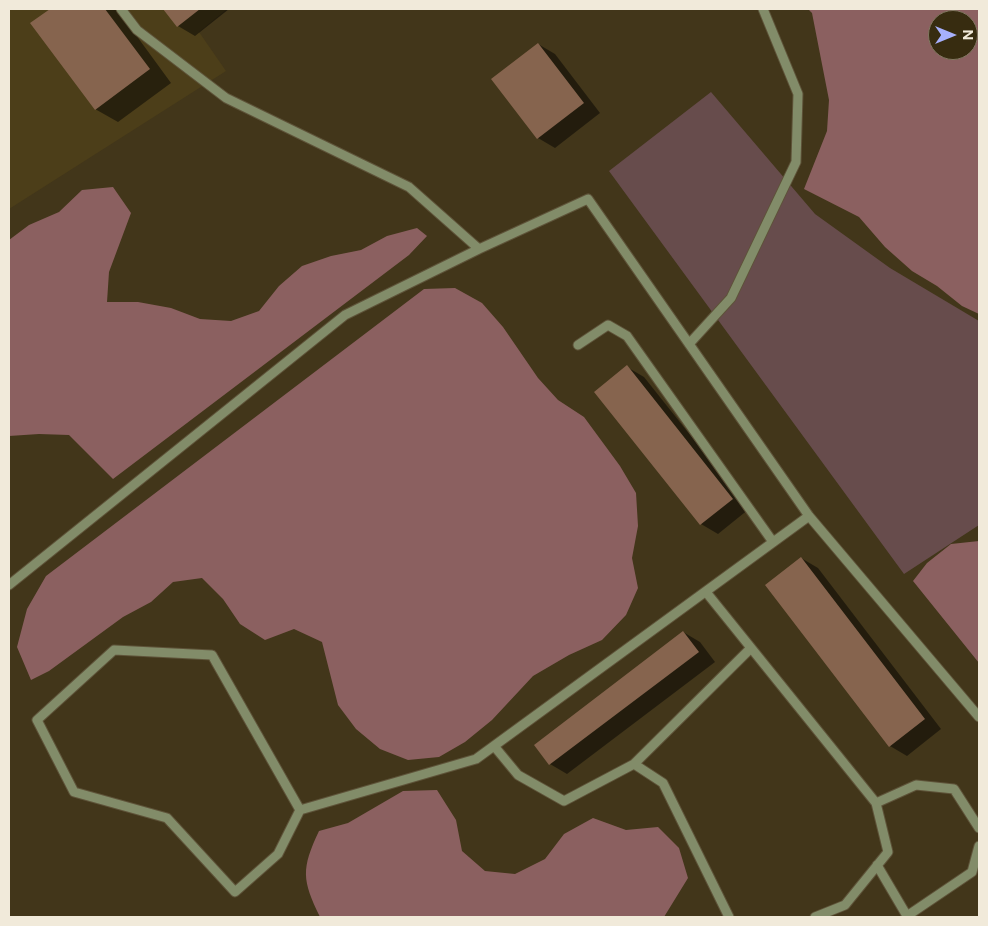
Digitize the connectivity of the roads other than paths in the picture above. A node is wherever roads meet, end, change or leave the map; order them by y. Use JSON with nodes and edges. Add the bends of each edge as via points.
{"nodes":[{"id":1,"x":121,"y":9,"type":"edge"},
{"id":2,"x":763,"y":9,"type":"edge"},
{"id":3,"x":479,"y":249,"type":"junction"},
{"id":4,"x":689,"y":344,"type":"junction"},
{"id":5,"x":578,"y":345,"type":"dead end"},
{"id":6,"x":809,"y":516,"type":"junction"},
{"id":7,"x":773,"y":542,"type":"junction"},
{"id":8,"x":9,"y":585,"type":"edge"},
{"id":9,"x":706,"y":592,"type":"junction"},
{"id":10,"x":751,"y":648,"type":"junction"},
{"id":11,"x":979,"y":717,"type":"edge"},
{"id":12,"x":494,"y":746,"type":"junction"},
{"id":13,"x":634,"y":764,"type":"junction"},
{"id":14,"x":876,"y":803,"type":"junction"},
{"id":15,"x":300,"y":810,"type":"junction"},
{"id":16,"x":979,"y":828,"type":"edge"},
{"id":17,"x":979,"y":846,"type":"edge"},
{"id":18,"x":878,"y":865,"type":"junction"},
{"id":19,"x":730,"y":917,"type":"edge"},
{"id":20,"x":815,"y":917,"type":"edge"},
{"id":21,"x":907,"y":917,"type":"edge"}],
"edges":[{"from":1,"to":3,"type":"lane","via":[[137,30],[226,98],[409,187]]},
{"from":2,"to":4,"type":"lane","via":[[798,94],[796,162],[731,298]]},
{"from":3,"to":4,"type":"lane","via":[[588,199]]},
{"from":3,"to":8,"type":"lane","via":[[345,315]]},
{"from":4,"to":6,"type":"lane"},
{"from":5,"to":7,"type":"lane","via":[[608,326],[627,336]]},
{"from":6,"to":7,"type":"lane"},
{"from":6,"to":11,"type":"lane"},
{"from":7,"to":9,"type":"lane"},
{"from":9,"to":10,"type":"lane"},
{"from":9,"to":12,"type":"lane"},
{"from":10,"to":13,"type":"lane"},
{"from":10,"to":14,"type":"lane"},
{"from":12,"to":13,"type":"lane","via":[[518,775],[564,801]]},
{"from":12,"to":15,"type":"lane","via":[[476,759]]},
{"from":13,"to":19,"type":"lane","via":[[663,783]]},
{"from":14,"to":16,"type":"lane","via":[[916,785],[954,789]]},
{"from":14,"to":18,"type":"lane","via":[[888,852]]},
{"from":15,"to":15,"type":"lane","via":[[212,655],[114,650],[37,720],[74,792],[166,818],[235,892],[278,854]]},
{"from":17,"to":21,"type":"lane","via":[[972,872]]},
{"from":18,"to":20,"type":"lane","via":[[845,905]]},
{"from":18,"to":21,"type":"lane"}]}
